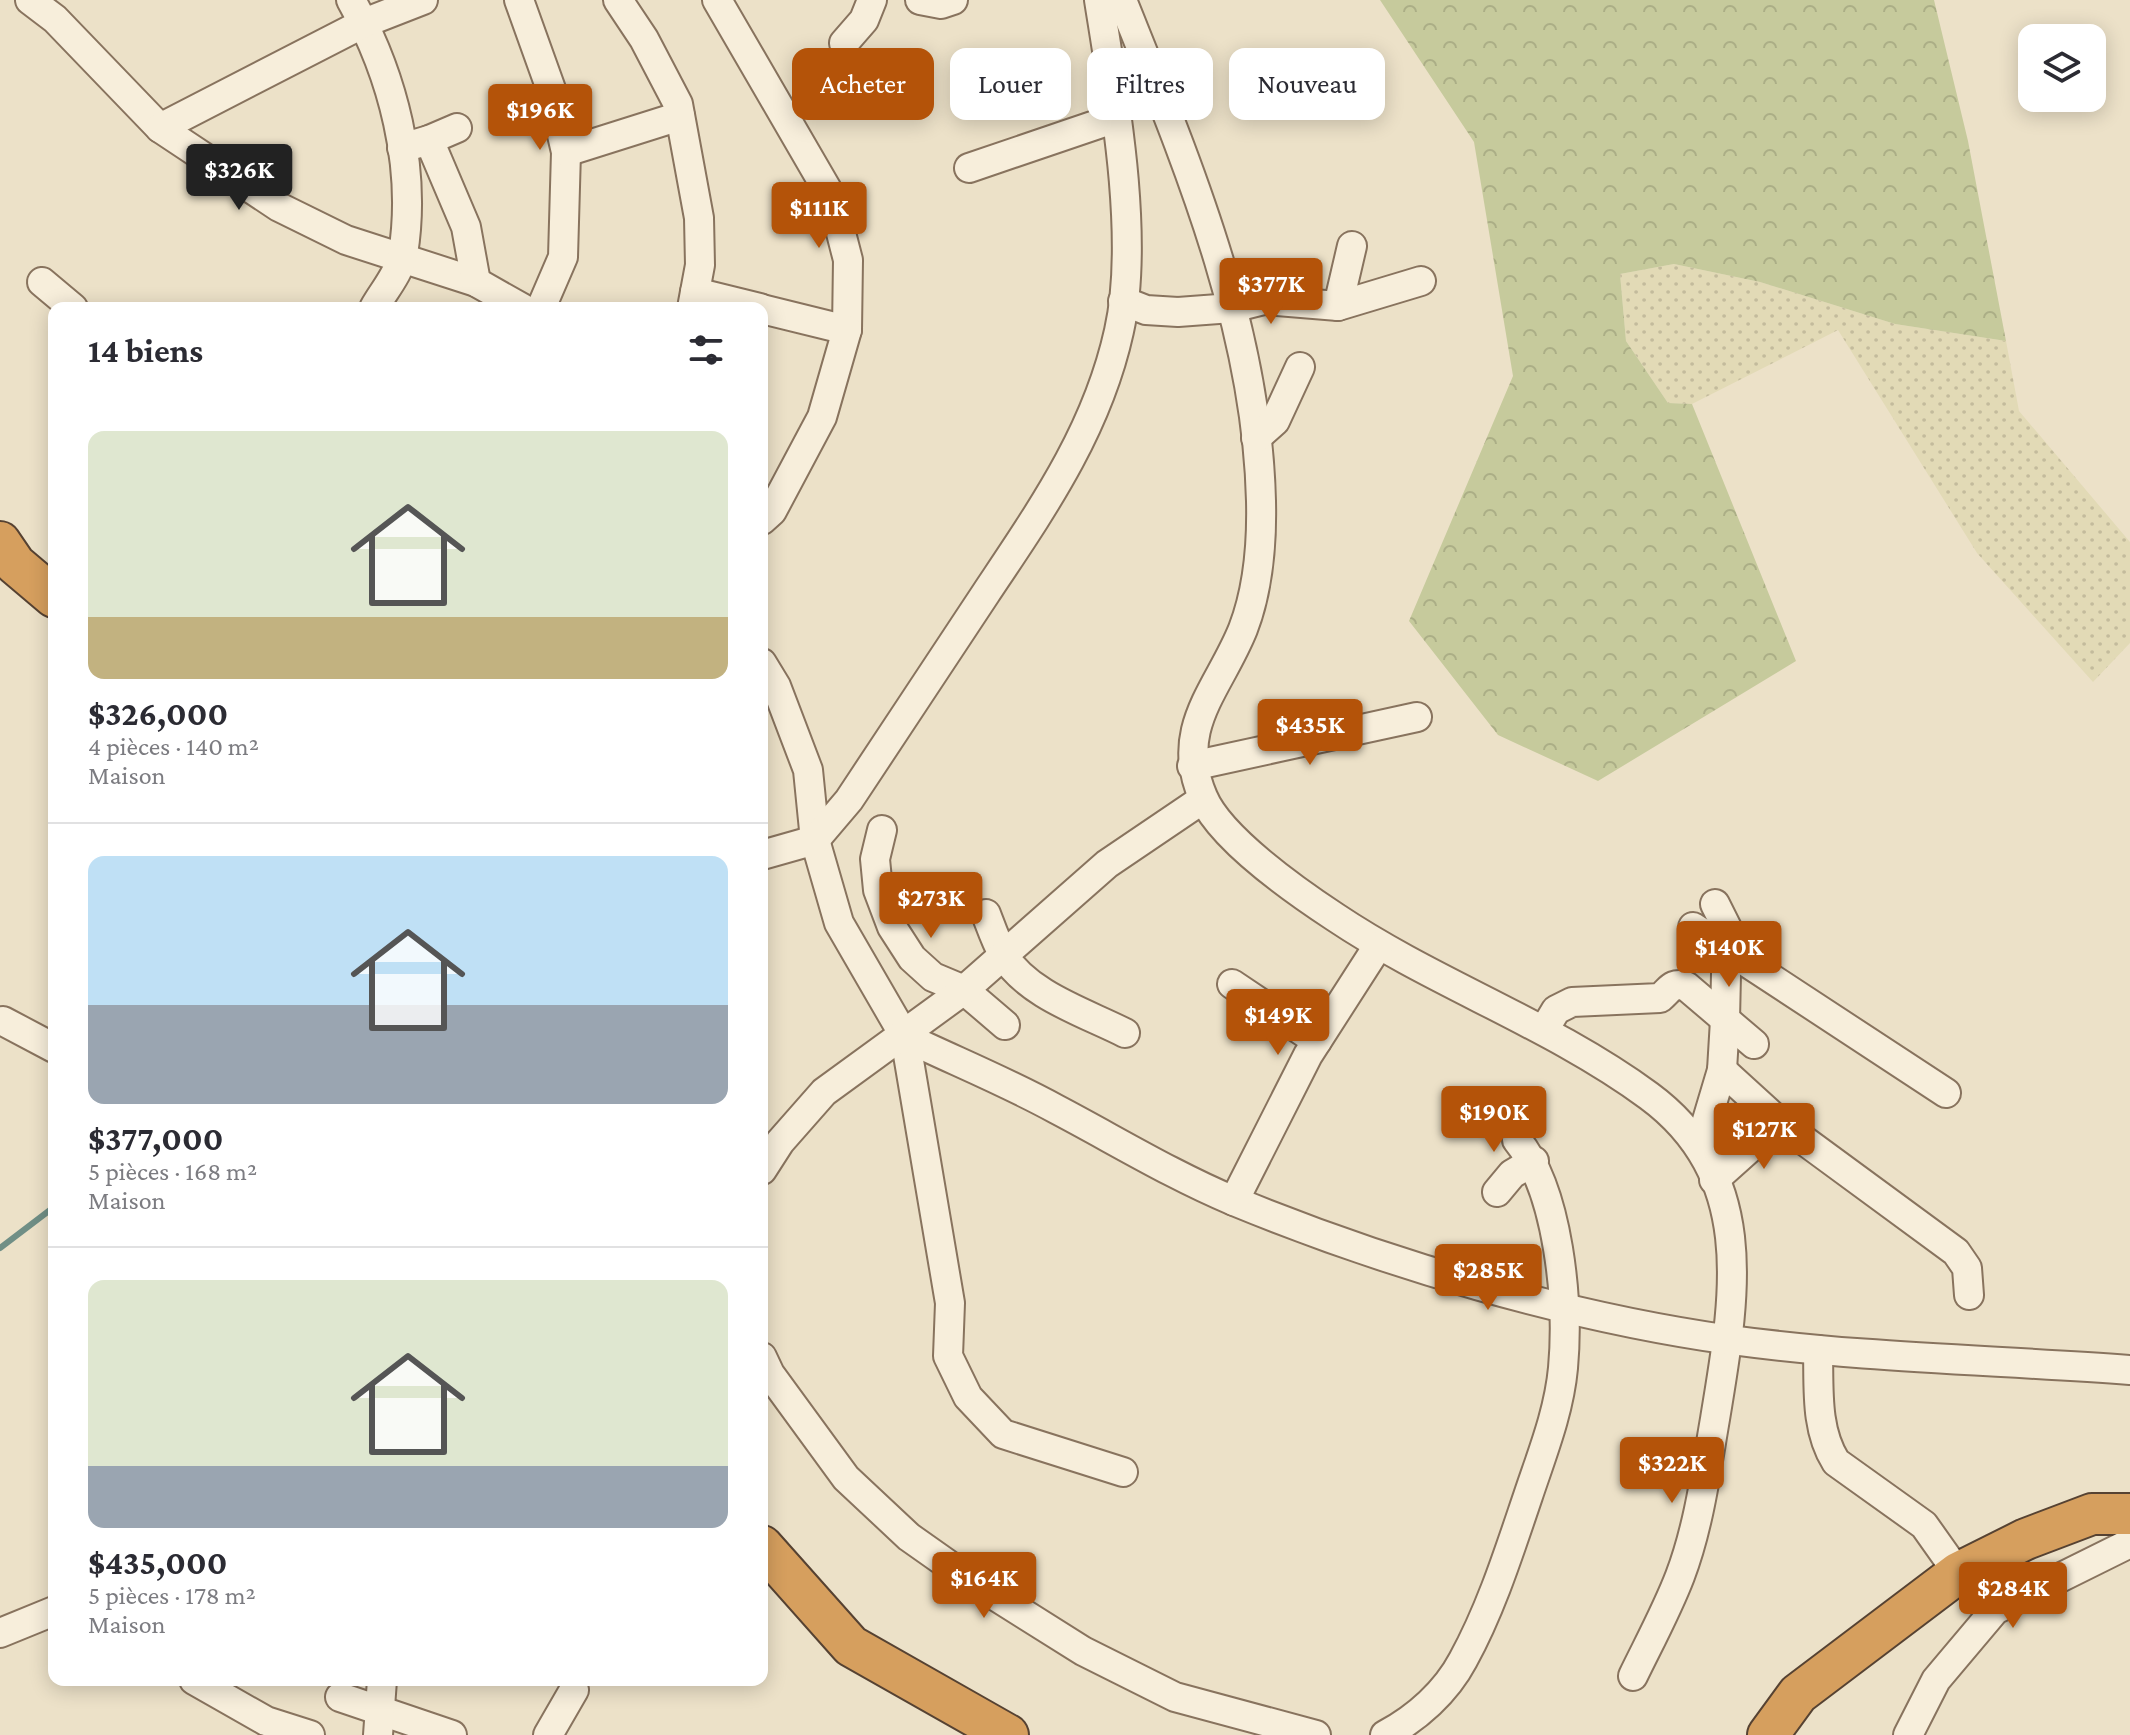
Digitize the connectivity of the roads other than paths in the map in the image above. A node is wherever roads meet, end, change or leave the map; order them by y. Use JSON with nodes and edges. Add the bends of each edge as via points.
{"nodes":[{"id":1,"x":30,"y":0,"type":"edge"},
{"id":2,"x":423,"y":0,"type":"edge"},
{"id":3,"x":519,"y":0,"type":"edge"},
{"id":4,"x":618,"y":0,"type":"edge"},
{"id":5,"x":717,"y":0,"type":"edge"},
{"id":6,"x":920,"y":0,"type":"edge"},
{"id":7,"x":953,"y":0,"type":"edge"},
{"id":8,"x":1099,"y":0,"type":"edge"},
{"id":9,"x":1122,"y":0,"type":"edge"},
{"id":10,"x":877,"y":1,"type":"edge"},
{"id":11,"x":54,"y":9,"type":"edge"},
{"id":12,"x":357,"y":12,"type":"edge"},
{"id":13,"x":844,"y":43,"type":"dead end"},
{"id":14,"x":1106,"y":48,"type":"edge"},
{"id":15,"x":680,"y":116,"type":"junction"},
{"id":16,"x":1110,"y":120,"type":"edge"},
{"id":17,"x":1116,"y":120,"type":"edge"},
{"id":18,"x":160,"y":128,"type":"junction"},
{"id":19,"x":457,"y":128,"type":"dead end"},
{"id":20,"x":429,"y":140,"type":"junction"},
{"id":21,"x":402,"y":148,"type":"junction"},
{"id":22,"x":566,"y":152,"type":"junction"},
{"id":23,"x":969,"y":168,"type":"dead end"},
{"id":24,"x":1352,"y":246,"type":"dead end"},
{"id":25,"x":403,"y":257,"type":"junction"},
{"id":26,"x":1421,"y":281,"type":"dead end"},
{"id":27,"x":42,"y":282,"type":"dead end"},
{"id":28,"x":476,"y":282,"type":"junction"},
{"id":29,"x":693,"y":300,"type":"edge"},
{"id":30,"x":1123,"y":301,"type":"junction"},
{"id":31,"x":66,"y":302,"type":"edge"},
{"id":32,"x":377,"y":302,"type":"edge"},
{"id":33,"x":511,"y":302,"type":"edge"},
{"id":34,"x":544,"y":302,"type":"edge"},
{"id":35,"x":1338,"y":306,"type":"junction"},
{"id":36,"x":1232,"y":308,"type":"junction"},
{"id":37,"x":768,"y":310,"type":"edge"},
{"id":38,"x":847,"y":330,"type":"junction"},
{"id":39,"x":1300,"y":367,"type":"dead end"},
{"id":40,"x":1256,"y":438,"type":"junction"},
{"id":41,"x":768,"y":515,"type":"edge"},
{"id":42,"x":0,"y":542,"type":"edge"},
{"id":43,"x":48,"y":592,"type":"edge"},
{"id":44,"x":768,"y":673,"type":"edge"},
{"id":45,"x":1417,"y":717,"type":"dead end"},
{"id":46,"x":1192,"y":766,"type":"junction"},
{"id":47,"x":1203,"y":799,"type":"junction"},
{"id":48,"x":882,"y":830,"type":"dead end"},
{"id":49,"x":815,"y":840,"type":"junction"},
{"id":50,"x":768,"y":853,"type":"edge"},
{"id":51,"x":1715,"y":904,"type":"dead end"},
{"id":52,"x":986,"y":914,"type":"dead end"},
{"id":53,"x":1693,"y":927,"type":"dead end"},
{"id":54,"x":1378,"y":946,"type":"junction"},
{"id":55,"x":1727,"y":949,"type":"junction"},
{"id":56,"x":1004,"y":955,"type":"junction"},
{"id":57,"x":1232,"y":984,"type":"dead end"},
{"id":58,"x":964,"y":990,"type":"junction"},
{"id":59,"x":1725,"y":1020,"type":"junction"},
{"id":60,"x":3,"y":1021,"type":"dead end"},
{"id":61,"x":1005,"y":1025,"type":"dead end"},
{"id":62,"x":1544,"y":1030,"type":"junction"},
{"id":63,"x":1125,"y":1033,"type":"dead end"},
{"id":64,"x":905,"y":1037,"type":"junction"},
{"id":65,"x":1317,"y":1041,"type":"junction"},
{"id":66,"x":1754,"y":1044,"type":"dead end"},
{"id":67,"x":48,"y":1045,"type":"edge"},
{"id":68,"x":1722,"y":1070,"type":"junction"},
{"id":69,"x":1946,"y":1093,"type":"dead end"},
{"id":70,"x":1779,"y":1122,"type":"junction"},
{"id":71,"x":768,"y":1161,"type":"edge"},
{"id":72,"x":1721,"y":1174,"type":"junction"},
{"id":73,"x":1497,"y":1192,"type":"dead end"},
{"id":74,"x":1234,"y":1201,"type":"junction"},
{"id":75,"x":1969,"y":1295,"type":"dead end"},
{"id":76,"x":1565,"y":1308,"type":"junction"},
{"id":77,"x":1728,"y":1339,"type":"junction"},
{"id":78,"x":1818,"y":1350,"type":"junction"},
{"id":79,"x":768,"y":1370,"type":"edge"},
{"id":80,"x":2130,"y":1370,"type":"edge"},
{"id":81,"x":1123,"y":1472,"type":"dead end"},
{"id":82,"x":2130,"y":1514,"type":"edge"},
{"id":83,"x":2130,"y":1543,"type":"edge"},
{"id":84,"x":768,"y":1553,"type":"edge"},
{"id":85,"x":1958,"y":1573,"type":"junction"},
{"id":86,"x":48,"y":1613,"type":"edge"},
{"id":87,"x":0,"y":1633,"type":"edge"},
{"id":88,"x":1633,"y":1676,"type":"dead end"},
{"id":89,"x":205,"y":1686,"type":"edge"},
{"id":90,"x":382,"y":1686,"type":"edge"},
{"id":91,"x":574,"y":1690,"type":"dead end"},
{"id":92,"x":340,"y":1697,"type":"dead end"},
{"id":93,"x":379,"y":1722,"type":"edge"},
{"id":94,"x":1005,"y":1734,"type":"edge"},
{"id":95,"x":310,"y":1735,"type":"edge"},
{"id":96,"x":452,"y":1735,"type":"edge"},
{"id":97,"x":548,"y":1735,"type":"edge"},
{"id":98,"x":1316,"y":1735,"type":"edge"},
{"id":99,"x":1385,"y":1735,"type":"edge"},
{"id":100,"x":1768,"y":1735,"type":"edge"},
{"id":101,"x":1908,"y":1735,"type":"edge"}],
"edges":[{"from":1,"to":11,"type":"street"},
{"from":2,"to":12,"type":"street"},
{"from":3,"to":22,"type":"street","via":[[552,92]]},
{"from":4,"to":15,"type":"street","via":[[644,39]]},
{"from":5,"to":38,"type":"street","via":[[832,198],[848,260]]},
{"from":6,"to":7,"type":"street"},
{"from":8,"to":14,"type":"street"},
{"from":9,"to":36,"type":"street","via":[[1178,142]]},
{"from":10,"to":13,"type":"street"},
{"from":11,"to":18,"type":"street"},
{"from":12,"to":18,"type":"street"},
{"from":12,"to":21,"type":"street","via":[[387,80]]},
{"from":15,"to":22,"type":"street"},
{"from":15,"to":29,"type":"street","via":[[699,218],[700,265]]},
{"from":16,"to":23,"type":"street"},
{"from":17,"to":30,"type":"street","via":[[1126,221]]},
{"from":18,"to":25,"type":"street","via":[[279,207],[346,240]]},
{"from":19,"to":20,"type":"street"},
{"from":20,"to":21,"type":"street"},
{"from":20,"to":28,"type":"street","via":[[466,227]]},
{"from":21,"to":25,"type":"street"},
{"from":22,"to":34,"type":"street","via":[[563,257]]},
{"from":24,"to":35,"type":"street"},
{"from":25,"to":28,"type":"street"},
{"from":25,"to":32,"type":"street"},
{"from":26,"to":35,"type":"street"},
{"from":27,"to":31,"type":"street"},
{"from":28,"to":33,"type":"street"},
{"from":30,"to":36,"type":"street","via":[[1146,310]]},
{"from":30,"to":49,"type":"street","via":[[1098,406],[1065,474],[849,800]]},
{"from":35,"to":36,"type":"street","via":[[1264,300]]},
{"from":36,"to":40,"type":"street"},
{"from":37,"to":38,"type":"street"},
{"from":38,"to":41,"type":"street","via":[[822,417]]},
{"from":39,"to":40,"type":"street","via":[[1275,421]]},
{"from":40,"to":46,"type":"street","via":[[1261,550],[1243,629],[1192,736]]},
{"from":42,"to":43,"type":"highway","via":[[15,564]]},
{"from":44,"to":49,"type":"street","via":[[808,770]]},
{"from":45,"to":46,"type":"street"},
{"from":46,"to":47,"type":"street"},
{"from":47,"to":54,"type":"street","via":[[1218,825],[1308,900]]},
{"from":47,"to":56,"type":"street","via":[[1107,864]]},
{"from":48,"to":58,"type":"street","via":[[875,859],[878,890],[892,927],[912,958],[933,977]]},
{"from":49,"to":50,"type":"street"},
{"from":49,"to":64,"type":"street","via":[[839,923]]},
{"from":51,"to":55,"type":"street","via":[[1727,928]]},
{"from":52,"to":56,"type":"street"},
{"from":53,"to":55,"type":"street"},
{"from":54,"to":62,"type":"street"},
{"from":54,"to":65,"type":"street"},
{"from":55,"to":59,"type":"street"},
{"from":55,"to":69,"type":"street"},
{"from":56,"to":58,"type":"street"},
{"from":56,"to":63,"type":"street","via":[[1045,993]]},
{"from":57,"to":65,"type":"street"},
{"from":58,"to":61,"type":"street"},
{"from":58,"to":64,"type":"street"},
{"from":59,"to":62,"type":"street","via":[[1678,984],[1660,998],[1572,1002],[1556,1010]]},
{"from":59,"to":66,"type":"street"},
{"from":59,"to":68,"type":"street"},
{"from":60,"to":67,"type":"street"},
{"from":62,"to":72,"type":"street","via":[[1652,1098]]},
{"from":64,"to":71,"type":"street","via":[[824,1092]]},
{"from":64,"to":74,"type":"street"},
{"from":64,"to":81,"type":"street","via":[[950,1303],[948,1356],[968,1397],[1003,1434]]},
{"from":65,"to":74,"type":"street"},
{"from":68,"to":70,"type":"street"},
{"from":68,"to":72,"type":"street","via":[[1705,1127]]},
{"from":70,"to":72,"type":"street"},
{"from":70,"to":75,"type":"street","via":[[1956,1252],[1967,1268]]},
{"from":72,"to":77,"type":"street","via":[[1735,1261]]},
{"from":73,"to":76,"type":"street","via":[[1526,1151],[1550,1218]]},
{"from":74,"to":76,"type":"street","via":[[1389,1256]]},
{"from":76,"to":77,"type":"street"},
{"from":76,"to":99,"type":"street","via":[[1563,1369],[1553,1421],[1502,1572],[1463,1662],[1434,1699]]},
{"from":77,"to":78,"type":"street"},
{"from":77,"to":88,"type":"street","via":[[1704,1486],[1681,1574]]},
{"from":78,"to":80,"type":"street"},
{"from":78,"to":85,"type":"street","via":[[1819,1410],[1827,1449],[1836,1462],[1924,1525]]},
{"from":79,"to":98,"type":"street","via":[[846,1478],[909,1537],[970,1580],[1083,1651],[1175,1697]]},
{"from":82,"to":85,"type":"highway","via":[[2092,1514]]},
{"from":83,"to":101,"type":"street","via":[[1995,1610],[1936,1680]]},
{"from":84,"to":94,"type":"highway","via":[[851,1646]]},
{"from":85,"to":100,"type":"highway","via":[[1798,1694]]},
{"from":86,"to":87,"type":"street"},
{"from":89,"to":95,"type":"street","via":[[266,1721]]},
{"from":90,"to":93,"type":"street"},
{"from":91,"to":97,"type":"street"},
{"from":92,"to":93,"type":"street"},
{"from":93,"to":96,"type":"street"}]}
